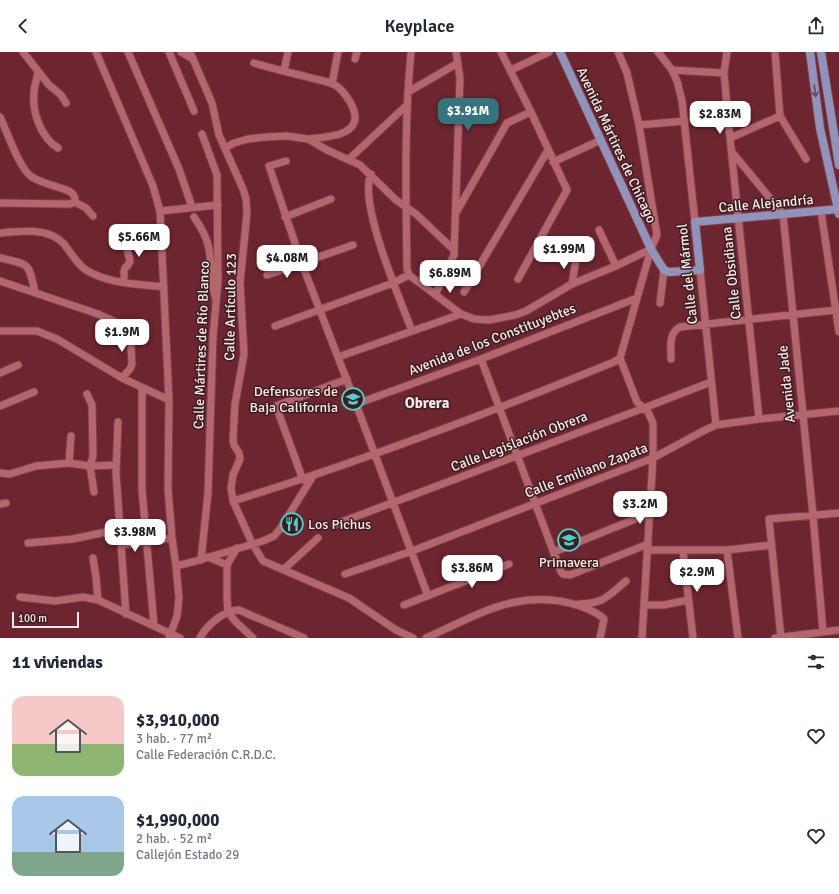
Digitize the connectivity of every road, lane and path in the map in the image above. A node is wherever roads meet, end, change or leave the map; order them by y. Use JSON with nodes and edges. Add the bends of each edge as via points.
{"nodes":[{"id":1,"x":23,"y":52,"type":"edge"},
{"id":2,"x":128,"y":52,"type":"edge"},
{"id":3,"x":170,"y":52,"type":"edge"},
{"id":4,"x":181,"y":52,"type":"edge"},
{"id":5,"x":190,"y":52,"type":"edge"},
{"id":6,"x":288,"y":52,"type":"edge"},
{"id":7,"x":338,"y":52,"type":"edge"},
{"id":8,"x":411,"y":52,"type":"edge"},
{"id":9,"x":456,"y":52,"type":"edge"},
{"id":10,"x":501,"y":52,"type":"edge"},
{"id":11,"x":507,"y":52,"type":"edge"},
{"id":12,"x":549,"y":52,"type":"edge"},
{"id":13,"x":560,"y":52,"type":"edge"},
{"id":14,"x":618,"y":52,"type":"edge"},
{"id":15,"x":658,"y":52,"type":"edge"},
{"id":16,"x":727,"y":52,"type":"edge"},
{"id":17,"x":775,"y":52,"type":"edge"},
{"id":18,"x":810,"y":52,"type":"edge"},
{"id":19,"x":821,"y":52,"type":"edge"},
{"id":20,"x":98,"y":53,"type":"edge"},
{"id":21,"x":193,"y":60,"type":"junction"},
{"id":22,"x":254,"y":63,"type":"dead end"},
{"id":23,"x":458,"y":63,"type":"junction"},
{"id":24,"x":510,"y":67,"type":"junction"},
{"id":25,"x":672,"y":70,"type":"junction"},
{"id":26,"x":284,"y":71,"type":"junction"},
{"id":27,"x":38,"y":72,"type":"junction"},
{"id":28,"x":724,"y":73,"type":"junction"},
{"id":29,"x":332,"y":84,"type":"junction"},
{"id":30,"x":408,"y":92,"type":"junction"},
{"id":31,"x":66,"y":103,"type":"dead end"},
{"id":32,"x":407,"y":105,"type":"junction"},
{"id":33,"x":194,"y":111,"type":"dead end"},
{"id":34,"x":531,"y":112,"type":"junction"},
{"id":35,"x":780,"y":116,"type":"junction"},
{"id":36,"x":0,"y":117,"type":"edge"},
{"id":37,"x":685,"y":121,"type":"junction"},
{"id":38,"x":639,"y":125,"type":"junction"},
{"id":39,"x":202,"y":134,"type":"dead end"},
{"id":40,"x":730,"y":138,"type":"junction"},
{"id":41,"x":308,"y":139,"type":"junction"},
{"id":42,"x":600,"y":140,"type":"junction"},
{"id":43,"x":58,"y":148,"type":"dead end"},
{"id":44,"x":226,"y":148,"type":"junction"},
{"id":45,"x":548,"y":150,"type":"junction"},
{"id":46,"x":732,"y":152,"type":"junction"},
{"id":47,"x":349,"y":159,"type":"junction"},
{"id":48,"x":806,"y":159,"type":"dead end"},
{"id":49,"x":286,"y":161,"type":"dead end"},
{"id":50,"x":553,"y":162,"type":"junction"},
{"id":51,"x":839,"y":165,"type":"edge"},
{"id":52,"x":370,"y":174,"type":"junction"},
{"id":53,"x":331,"y":199,"type":"dead end"},
{"id":54,"x":75,"y":202,"type":"junction"},
{"id":55,"x":0,"y":203,"type":"edge"},
{"id":56,"x":218,"y":205,"type":"junction"},
{"id":57,"x":192,"y":207,"type":"junction"},
{"id":58,"x":406,"y":207,"type":"junction"},
{"id":59,"x":160,"y":211,"type":"junction"},
{"id":60,"x":821,"y":211,"type":"junction"},
{"id":61,"x":838,"y":211,"type":"edge"},
{"id":62,"x":456,"y":212,"type":"junction"},
{"id":63,"x":783,"y":214,"type":"junction"},
{"id":64,"x":93,"y":216,"type":"dead end"},
{"id":65,"x":194,"y":217,"type":"dead end"},
{"id":66,"x":285,"y":217,"type":"junction"},
{"id":67,"x":738,"y":218,"type":"junction"},
{"id":68,"x":695,"y":222,"type":"junction"},
{"id":69,"x":599,"y":230,"type":"dead end"},
{"id":70,"x":0,"y":233,"type":"edge"},
{"id":71,"x":124,"y":235,"type":"dead end"},
{"id":72,"x":353,"y":245,"type":"dead end"},
{"id":73,"x":651,"y":249,"type":"junction"},
{"id":74,"x":454,"y":250,"type":"junction"},
{"id":75,"x":0,"y":258,"type":"edge"},
{"id":76,"x":576,"y":259,"type":"dead end"},
{"id":77,"x":302,"y":264,"type":"junction"},
{"id":78,"x":616,"y":266,"type":"junction"},
{"id":79,"x":664,"y":270,"type":"junction"},
{"id":80,"x":700,"y":270,"type":"junction"},
{"id":81,"x":267,"y":275,"type":"dead end"},
{"id":82,"x":409,"y":275,"type":"junction"},
{"id":83,"x":518,"y":279,"type":"dead end"},
{"id":84,"x":0,"y":281,"type":"edge"},
{"id":85,"x":124,"y":282,"type":"junction"},
{"id":86,"x":393,"y":283,"type":"junction"},
{"id":87,"x":572,"y":284,"type":"junction"},
{"id":88,"x":164,"y":287,"type":"junction"},
{"id":89,"x":35,"y":292,"type":"junction"},
{"id":90,"x":464,"y":292,"type":"dead end"},
{"id":91,"x":435,"y":295,"type":"junction"},
{"id":92,"x":637,"y":298,"type":"junction"},
{"id":93,"x":216,"y":301,"type":"junction"},
{"id":94,"x":660,"y":303,"type":"dead end"},
{"id":95,"x":321,"y":310,"type":"junction"},
{"id":96,"x":836,"y":310,"type":"junction"},
{"id":97,"x":461,"y":314,"type":"junction"},
{"id":98,"x":792,"y":315,"type":"junction"},
{"id":99,"x":749,"y":320,"type":"junction"},
{"id":100,"x":705,"y":324,"type":"junction"},
{"id":101,"x":275,"y":326,"type":"dead end"},
{"id":102,"x":0,"y":330,"type":"edge"},
{"id":103,"x":412,"y":331,"type":"junction"},
{"id":104,"x":839,"y":332,"type":"edge"},
{"id":105,"x":338,"y":357,"type":"junction"},
{"id":106,"x":620,"y":358,"type":"junction"},
{"id":107,"x":481,"y":359,"type":"junction"},
{"id":108,"x":671,"y":359,"type":"dead end"},
{"id":109,"x":18,"y":365,"type":"dead end"},
{"id":110,"x":0,"y":373,"type":"edge"},
{"id":111,"x":122,"y":378,"type":"junction"},
{"id":112,"x":347,"y":379,"type":"junction"},
{"id":113,"x":711,"y":382,"type":"junction"},
{"id":114,"x":142,"y":388,"type":"junction"},
{"id":115,"x":34,"y":392,"type":"dead end"},
{"id":116,"x":87,"y":394,"type":"dead end"},
{"id":117,"x":169,"y":400,"type":"junction"},
{"id":118,"x":356,"y":404,"type":"junction"},
{"id":119,"x":0,"y":406,"type":"edge"},
{"id":120,"x":644,"y":408,"type":"junction"},
{"id":121,"x":499,"y":409,"type":"junction"},
{"id":122,"x":839,"y":411,"type":"edge"},
{"id":123,"x":802,"y":415,"type":"junction"},
{"id":124,"x":759,"y":419,"type":"junction"},
{"id":125,"x":118,"y":422,"type":"dead end"},
{"id":126,"x":716,"y":425,"type":"junction"},
{"id":127,"x":71,"y":436,"type":"dead end"},
{"id":128,"x":375,"y":454,"type":"junction"},
{"id":129,"x":516,"y":456,"type":"junction"},
{"id":130,"x":653,"y":458,"type":"junction"},
{"id":131,"x":69,"y":464,"type":"junction"},
{"id":132,"x":116,"y":465,"type":"junction"},
{"id":133,"x":90,"y":466,"type":"junction"},
{"id":134,"x":0,"y":473,"type":"edge"},
{"id":135,"x":312,"y":476,"type":"junction"},
{"id":136,"x":303,"y":480,"type":"junction"},
{"id":137,"x":94,"y":492,"type":"dead end"},
{"id":138,"x":233,"y":501,"type":"junction"},
{"id":139,"x":393,"y":503,"type":"junction"},
{"id":140,"x":535,"y":504,"type":"junction"},
{"id":141,"x":650,"y":513,"type":"junction"},
{"id":142,"x":839,"y":513,"type":"edge"},
{"id":143,"x":813,"y":515,"type":"junction"},
{"id":144,"x":336,"y":524,"type":"dead end"},
{"id":145,"x":120,"y":529,"type":"junction"},
{"id":146,"x":172,"y":538,"type":"junction"},
{"id":147,"x":318,"y":538,"type":"dead end"},
{"id":148,"x":146,"y":542,"type":"junction"},
{"id":149,"x":28,"y":543,"type":"dead end"},
{"id":150,"x":252,"y":543,"type":"junction"},
{"id":151,"x":121,"y":545,"type":"junction"},
{"id":152,"x":772,"y":545,"type":"junction"},
{"id":153,"x":648,"y":547,"type":"junction"},
{"id":154,"x":237,"y":548,"type":"junction"},
{"id":155,"x":683,"y":550,"type":"junction"},
{"id":156,"x":728,"y":550,"type":"junction"},
{"id":157,"x":412,"y":551,"type":"junction"},
{"id":158,"x":554,"y":552,"type":"junction"},
{"id":159,"x":92,"y":558,"type":"dead end"},
{"id":160,"x":204,"y":558,"type":"junction"},
{"id":161,"x":509,"y":564,"type":"dead end"},
{"id":162,"x":227,"y":565,"type":"junction"},
{"id":163,"x":176,"y":566,"type":"junction"},
{"id":164,"x":283,"y":570,"type":"junction"},
{"id":165,"x":345,"y":574,"type":"dead end"},
{"id":166,"x":626,"y":581,"type":"dead end"},
{"id":167,"x":20,"y":596,"type":"dead end"},
{"id":168,"x":428,"y":596,"type":"junction"},
{"id":169,"x":98,"y":600,"type":"junction"},
{"id":170,"x":688,"y":600,"type":"junction"},
{"id":171,"x":574,"y":604,"type":"junction"},
{"id":172,"x":404,"y":605,"type":"dead end"},
{"id":173,"x":644,"y":605,"type":"junction"},
{"id":174,"x":228,"y":612,"type":"junction"},
{"id":175,"x":126,"y":614,"type":"junction"},
{"id":176,"x":154,"y":625,"type":"junction"},
{"id":177,"x":839,"y":630,"type":"edge"},
{"id":178,"x":823,"y":632,"type":"junction"},
{"id":179,"x":170,"y":636,"type":"edge"},
{"id":180,"x":180,"y":638,"type":"edge"},
{"id":181,"x":200,"y":638,"type":"edge"},
{"id":182,"x":253,"y":638,"type":"edge"},
{"id":183,"x":304,"y":638,"type":"edge"},
{"id":184,"x":413,"y":638,"type":"edge"},
{"id":185,"x":426,"y":638,"type":"edge"},
{"id":186,"x":600,"y":638,"type":"edge"},
{"id":187,"x":642,"y":638,"type":"edge"},
{"id":188,"x":693,"y":638,"type":"edge"},
{"id":189,"x":738,"y":638,"type":"edge"},
{"id":190,"x":779,"y":638,"type":"edge"}],
"edges":[{"from":1,"to":27,"type":"street"},
{"from":2,"to":57,"type":"street"},
{"from":3,"to":33,"type":"street"},
{"from":4,"to":21,"type":"street"},
{"from":5,"to":21,"type":"street","name":"Calle Artículo 123"},
{"from":6,"to":26,"type":"street"},
{"from":7,"to":29,"type":"street"},
{"from":8,"to":30,"type":"street"},
{"from":9,"to":23,"type":"street"},
{"from":10,"to":24,"type":"street"},
{"from":11,"to":24,"type":"street"},
{"from":12,"to":24,"type":"street"},
{"from":13,"to":42,"type":"main road","name":"Avenida Mártires de Chicago"},
{"from":14,"to":38,"type":"street","via":[[627,72]]},
{"from":15,"to":25,"type":"street","name":"Calle del Mármol"},
{"from":16,"to":28,"type":"street","name":"Calle Obsidiana"},
{"from":17,"to":35,"type":"street"},
{"from":18,"to":61,"type":"main road","one_way":true,"via":[[820,128]]},
{"from":19,"to":51,"type":"main road"},
{"from":20,"to":59,"type":"street","via":[[153,186]]},
{"from":21,"to":44,"type":"street","name":"Calle Artículo 123","via":[[212,103],[219,134]]},
{"from":22,"to":26,"type":"street"},
{"from":23,"to":30,"type":"street"},
{"from":23,"to":62,"type":"street","via":[[460,78]]},
{"from":24,"to":34,"type":"street"},
{"from":25,"to":28,"type":"street"},
{"from":25,"to":37,"type":"street","name":"Calle del Mármol","via":[[677,81]]},
{"from":26,"to":29,"type":"street"},
{"from":27,"to":31,"type":"street"},
{"from":27,"to":43,"type":"street","via":[[34,93],[36,111],[47,140]]},
{"from":28,"to":40,"type":"street","name":"Calle Obsidiana"},
{"from":29,"to":41,"type":"street","via":[[351,104],[356,116],[355,122],[342,134]]},
{"from":30,"to":32,"type":"street"},
{"from":32,"to":47,"type":"street"},
{"from":32,"to":58,"type":"street"},
{"from":34,"to":45,"type":"street"},
{"from":34,"to":62,"type":"street","via":[[507,123]]},
{"from":35,"to":40,"type":"street"},
{"from":35,"to":48,"type":"street"},
{"from":36,"to":54,"type":"street","via":[[28,174],[69,191],[73,194]]},
{"from":37,"to":38,"type":"street"},
{"from":37,"to":68,"type":"street","name":"Calle del Mármol"},
{"from":38,"to":73,"type":"street","via":[[657,235]]},
{"from":39,"to":56,"type":"street","name":"Calle Mártires de Río Blanco","via":[[217,175]]},
{"from":40,"to":46,"type":"street","name":"Calle Obsidiana"},
{"from":41,"to":44,"type":"street","via":[[266,137],[248,139]]},
{"from":41,"to":47,"type":"street"},
{"from":42,"to":50,"type":"street"},
{"from":42,"to":73,"type":"main road","name":"Avenida Mártires de Chicago"},
{"from":44,"to":138,"type":"street","name":"Calle Artículo 123","via":[[243,189],[247,213],[240,283],[244,354],[235,404],[233,440],[240,459],[233,475]]},
{"from":45,"to":50,"type":"street"},
{"from":45,"to":90,"type":"street"},
{"from":46,"to":63,"type":"street"},
{"from":46,"to":67,"type":"street","name":"Calle Obsidiana"},
{"from":47,"to":52,"type":"street"},
{"from":49,"to":66,"type":"street","via":[[269,166]]},
{"from":50,"to":83,"type":"street","via":[[566,193]]},
{"from":52,"to":58,"type":"street"},
{"from":52,"to":86,"type":"street","via":[[367,188],[376,234]]},
{"from":53,"to":66,"type":"street"},
{"from":54,"to":55,"type":"street"},
{"from":54,"to":64,"type":"street","via":[[86,208]]},
{"from":56,"to":57,"type":"street"},
{"from":56,"to":93,"type":"street","name":"Calle Mártires de Río Blanco"},
{"from":57,"to":59,"type":"street"},
{"from":58,"to":74,"type":"street"},
{"from":58,"to":82,"type":"street"},
{"from":59,"to":88,"type":"street"},
{"from":60,"to":61,"type":"main road","name":"Calle Alejandría"},
{"from":60,"to":63,"type":"main road","name":"Calle Alejandría"},
{"from":60,"to":96,"type":"street"},
{"from":62,"to":74,"type":"street"},
{"from":63,"to":67,"type":"main road","name":"Calle Alejandría"},
{"from":63,"to":98,"type":"street","name":"Avenida Jade"},
{"from":65,"to":93,"type":"street","via":[[209,249],[212,288]]},
{"from":66,"to":77,"type":"street"},
{"from":67,"to":68,"type":"main road","name":"Calle Alejandría"},
{"from":67,"to":99,"type":"street","name":"Calle Obsidiana"},
{"from":68,"to":80,"type":"main road","name":"Calle del Mármol"},
{"from":69,"to":78,"type":"street"},
{"from":70,"to":85,"type":"street","via":[[17,231],[53,236],[63,243],[84,269],[108,280]]},
{"from":71,"to":85,"type":"street","via":[[130,260],[124,271]]},
{"from":72,"to":77,"type":"street"},
{"from":73,"to":78,"type":"street"},
{"from":73,"to":79,"type":"main road","name":"Avenida Mártires de Chicago"},
{"from":73,"to":92,"type":"street"},
{"from":74,"to":91,"type":"street","via":[[453,259]]},
{"from":75,"to":89,"type":"street","via":[[27,266]]},
{"from":76,"to":87,"type":"street"},
{"from":77,"to":81,"type":"street"},
{"from":77,"to":95,"type":"street"},
{"from":78,"to":87,"type":"street"},
{"from":79,"to":80,"type":"main road"},
{"from":79,"to":94,"type":"street"},
{"from":80,"to":100,"type":"street","name":"Calle del Mármol"},
{"from":82,"to":86,"type":"street"},
{"from":82,"to":91,"type":"street"},
{"from":84,"to":89,"type":"street"},
{"from":85,"to":88,"type":"street"},
{"from":86,"to":95,"type":"street"},
{"from":86,"to":103,"type":"street"},
{"from":87,"to":97,"type":"street","via":[[515,315],[482,320]]},
{"from":88,"to":117,"type":"street"},
{"from":89,"to":111,"type":"street","via":[[98,314],[128,328],[132,364]]},
{"from":91,"to":97,"type":"street"},
{"from":92,"to":106,"type":"street"},
{"from":92,"to":107,"type":"street","name":"Avenida de los Constituyebtes"},
{"from":93,"to":160,"type":"street","name":"Calle Mártires de Río Blanco"},
{"from":95,"to":101,"type":"street"},
{"from":95,"to":105,"type":"street"},
{"from":96,"to":98,"type":"street"},
{"from":96,"to":104,"type":"street"},
{"from":97,"to":103,"type":"street"},
{"from":98,"to":99,"type":"street"},
{"from":98,"to":123,"type":"street","name":"Avenida Jade"},
{"from":99,"to":100,"type":"street"},
{"from":99,"to":124,"type":"street","name":"Calle Obsidiana"},
{"from":100,"to":108,"type":"street","via":[[675,330],[671,335]]},
{"from":100,"to":113,"type":"street","name":"Calle del Mármol"},
{"from":102,"to":111,"type":"street","via":[[37,331]]},
{"from":103,"to":105,"type":"street"},
{"from":105,"to":112,"type":"street"},
{"from":106,"to":120,"type":"street","via":[[637,402]]},
{"from":106,"to":121,"type":"street"},
{"from":107,"to":118,"type":"street","name":"Avenida de los Constituyebtes"},
{"from":107,"to":121,"type":"street"},
{"from":109,"to":110,"type":"street"},
{"from":111,"to":114,"type":"street"},
{"from":112,"to":118,"type":"street"},
{"from":112,"to":136,"type":"street","via":[[276,406]]},
{"from":113,"to":120,"type":"street","name":"Calle Legislación Obrera"},
{"from":113,"to":126,"type":"street","name":"Calle del Mármol"},
{"from":114,"to":117,"type":"street"},
{"from":114,"to":148,"type":"street","via":[[142,490]]},
{"from":115,"to":119,"type":"street"},
{"from":116,"to":133,"type":"street","via":[[92,405],[93,456]]},
{"from":117,"to":146,"type":"street","via":[[168,489]]},
{"from":118,"to":128,"type":"street"},
{"from":120,"to":129,"type":"street","name":"Calle Legislación Obrera"},
{"from":120,"to":130,"type":"street","via":[[653,423]]},
{"from":121,"to":128,"type":"street"},
{"from":121,"to":129,"type":"street"},
{"from":122,"to":123,"type":"street","name":"Calle Emiliano Zapata"},
{"from":123,"to":124,"type":"street","name":"Calle Emiliano Zapata"},
{"from":123,"to":143,"type":"street","name":"Avenida Jade"},
{"from":124,"to":126,"type":"street","name":"Calle Emiliano Zapata"},
{"from":125,"to":132,"type":"street"},
{"from":126,"to":130,"type":"street","name":"Calle Emiliano Zapata"},
{"from":127,"to":131,"type":"street"},
{"from":128,"to":135,"type":"street"},
{"from":128,"to":139,"type":"street"},
{"from":129,"to":139,"type":"street","name":"Calle Legislación Obrera"},
{"from":129,"to":140,"type":"street"},
{"from":130,"to":140,"type":"street","name":"Calle Emiliano Zapata"},
{"from":130,"to":141,"type":"street"},
{"from":131,"to":133,"type":"street"},
{"from":131,"to":134,"type":"street","via":[[36,466],[10,474]]},
{"from":132,"to":133,"type":"street"},
{"from":132,"to":145,"type":"street"},
{"from":133,"to":137,"type":"street"},
{"from":135,"to":136,"type":"street"},
{"from":135,"to":150,"type":"street","via":[[274,536]]},
{"from":136,"to":138,"type":"street"},
{"from":138,"to":150,"type":"street","name":"Calle Artículo 123"},
{"from":139,"to":144,"type":"street","name":"Calle Legislación Obrera"},
{"from":139,"to":157,"type":"street"},
{"from":140,"to":157,"type":"street","name":"Calle Emiliano Zapata"},
{"from":140,"to":158,"type":"street"},
{"from":141,"to":153,"type":"street"},
{"from":141,"to":158,"type":"street"},
{"from":142,"to":143,"type":"street"},
{"from":143,"to":152,"type":"street","via":[[770,519]]},
{"from":143,"to":178,"type":"street","name":"Avenida Jade"},
{"from":145,"to":149,"type":"street","via":[[72,539]]},
{"from":145,"to":151,"type":"street"},
{"from":146,"to":148,"type":"street"},
{"from":146,"to":163,"type":"street"},
{"from":147,"to":164,"type":"street"},
{"from":148,"to":151,"type":"street"},
{"from":148,"to":176,"type":"street"},
{"from":150,"to":154,"type":"street"},
{"from":150,"to":164,"type":"street","name":"Calle Artículo 123","via":[[263,561]]},
{"from":151,"to":175,"type":"street"},
{"from":152,"to":156,"type":"street"},
{"from":152,"to":190,"type":"street"},
{"from":153,"to":155,"type":"street"},
{"from":153,"to":158,"type":"street","via":[[566,575],[561,572]]},
{"from":153,"to":173,"type":"street"},
{"from":154,"to":160,"type":"street"},
{"from":154,"to":162,"type":"street"},
{"from":155,"to":156,"type":"street"},
{"from":155,"to":170,"type":"street"},
{"from":156,"to":189,"type":"street"},
{"from":157,"to":165,"type":"street","name":"Calle Emiliano Zapata"},
{"from":157,"to":168,"type":"street"},
{"from":159,"to":169,"type":"street"},
{"from":160,"to":162,"type":"street"},
{"from":160,"to":163,"type":"street"},
{"from":161,"to":168,"type":"street"},
{"from":162,"to":174,"type":"street"},
{"from":163,"to":179,"type":"street","via":[[179,606]]},
{"from":164,"to":184,"type":"street","name":"Calle Artículo 123","via":[[348,598],[396,630]]},
{"from":166,"to":171,"type":"street","via":[[603,600],[592,604]]},
{"from":167,"to":169,"type":"street","via":[[54,601],[83,597]]},
{"from":168,"to":172,"type":"street"},
{"from":169,"to":175,"type":"street"},
{"from":170,"to":173,"type":"street","via":[[664,605]]},
{"from":170,"to":188,"type":"street"},
{"from":171,"to":185,"type":"street","via":[[542,599],[512,602],[496,606]]},
{"from":171,"to":186,"type":"street","via":[[603,618]]},
{"from":173,"to":187,"type":"street"},
{"from":174,"to":181,"type":"street"},
{"from":174,"to":182,"type":"street"},
{"from":174,"to":183,"type":"street","via":[[242,611]]},
{"from":175,"to":176,"type":"street"},
{"from":176,"to":179,"type":"street"},
{"from":177,"to":178,"type":"street"},
{"from":178,"to":190,"type":"street"},
{"from":179,"to":180,"type":"street"}]}
